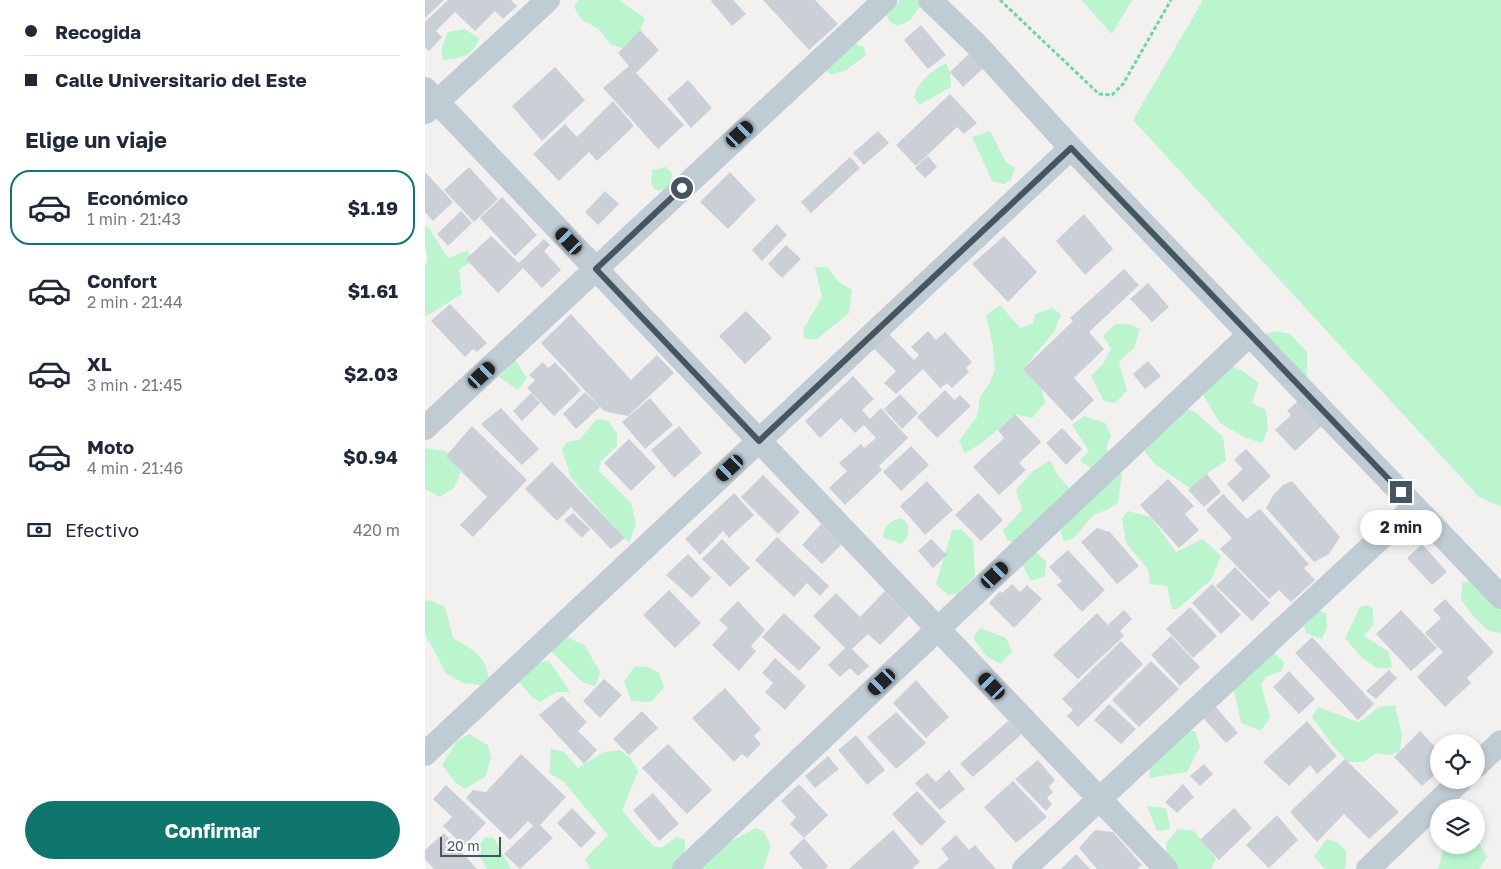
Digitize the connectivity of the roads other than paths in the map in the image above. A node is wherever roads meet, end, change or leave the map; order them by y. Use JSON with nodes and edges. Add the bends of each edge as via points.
{"nodes":[{"id":1,"x":548,"y":0,"type":"edge"},
{"id":2,"x":885,"y":0,"type":"edge"},
{"id":3,"x":931,"y":0,"type":"edge"},
{"id":4,"x":429,"y":101,"type":"edge"},
{"id":5,"x":1071,"y":148,"type":"junction"},
{"id":6,"x":596,"y":269,"type":"junction"},
{"id":7,"x":1249,"y":334,"type":"junction"},
{"id":8,"x":425,"y":428,"type":"edge"},
{"id":9,"x":759,"y":441,"type":"junction"},
{"id":10,"x":1414,"y":507,"type":"junction"},
{"id":11,"x":1501,"y":598,"type":"edge"},
{"id":12,"x":938,"y":629,"type":"junction"},
{"id":13,"x":1501,"y":742,"type":"edge"},
{"id":14,"x":425,"y":754,"type":"edge"},
{"id":15,"x":1485,"y":757,"type":"edge"},
{"id":16,"x":1452,"y":789,"type":"edge"},
{"id":17,"x":1100,"y":799,"type":"junction"},
{"id":18,"x":684,"y":869,"type":"edge"},
{"id":19,"x":1024,"y":869,"type":"edge"},
{"id":20,"x":1166,"y":869,"type":"edge"},
{"id":21,"x":1368,"y":869,"type":"edge"}],
"edges":[{"from":1,"to":4,"type":"street"},
{"from":2,"to":6,"type":"street"},
{"from":3,"to":5,"type":"street","via":[[987,55]]},
{"from":4,"to":6,"type":"street"},
{"from":5,"to":7,"type":"street"},
{"from":5,"to":9,"type":"street"},
{"from":6,"to":8,"type":"street"},
{"from":6,"to":9,"type":"street"},
{"from":7,"to":10,"type":"street"},
{"from":7,"to":12,"type":"street"},
{"from":9,"to":12,"type":"street"},
{"from":9,"to":14,"type":"street"},
{"from":10,"to":11,"type":"street"},
{"from":10,"to":17,"type":"street"},
{"from":12,"to":17,"type":"street"},
{"from":12,"to":18,"type":"street"},
{"from":13,"to":15,"type":"street"},
{"from":16,"to":21,"type":"street"},
{"from":17,"to":19,"type":"street"},
{"from":17,"to":20,"type":"street"}]}
